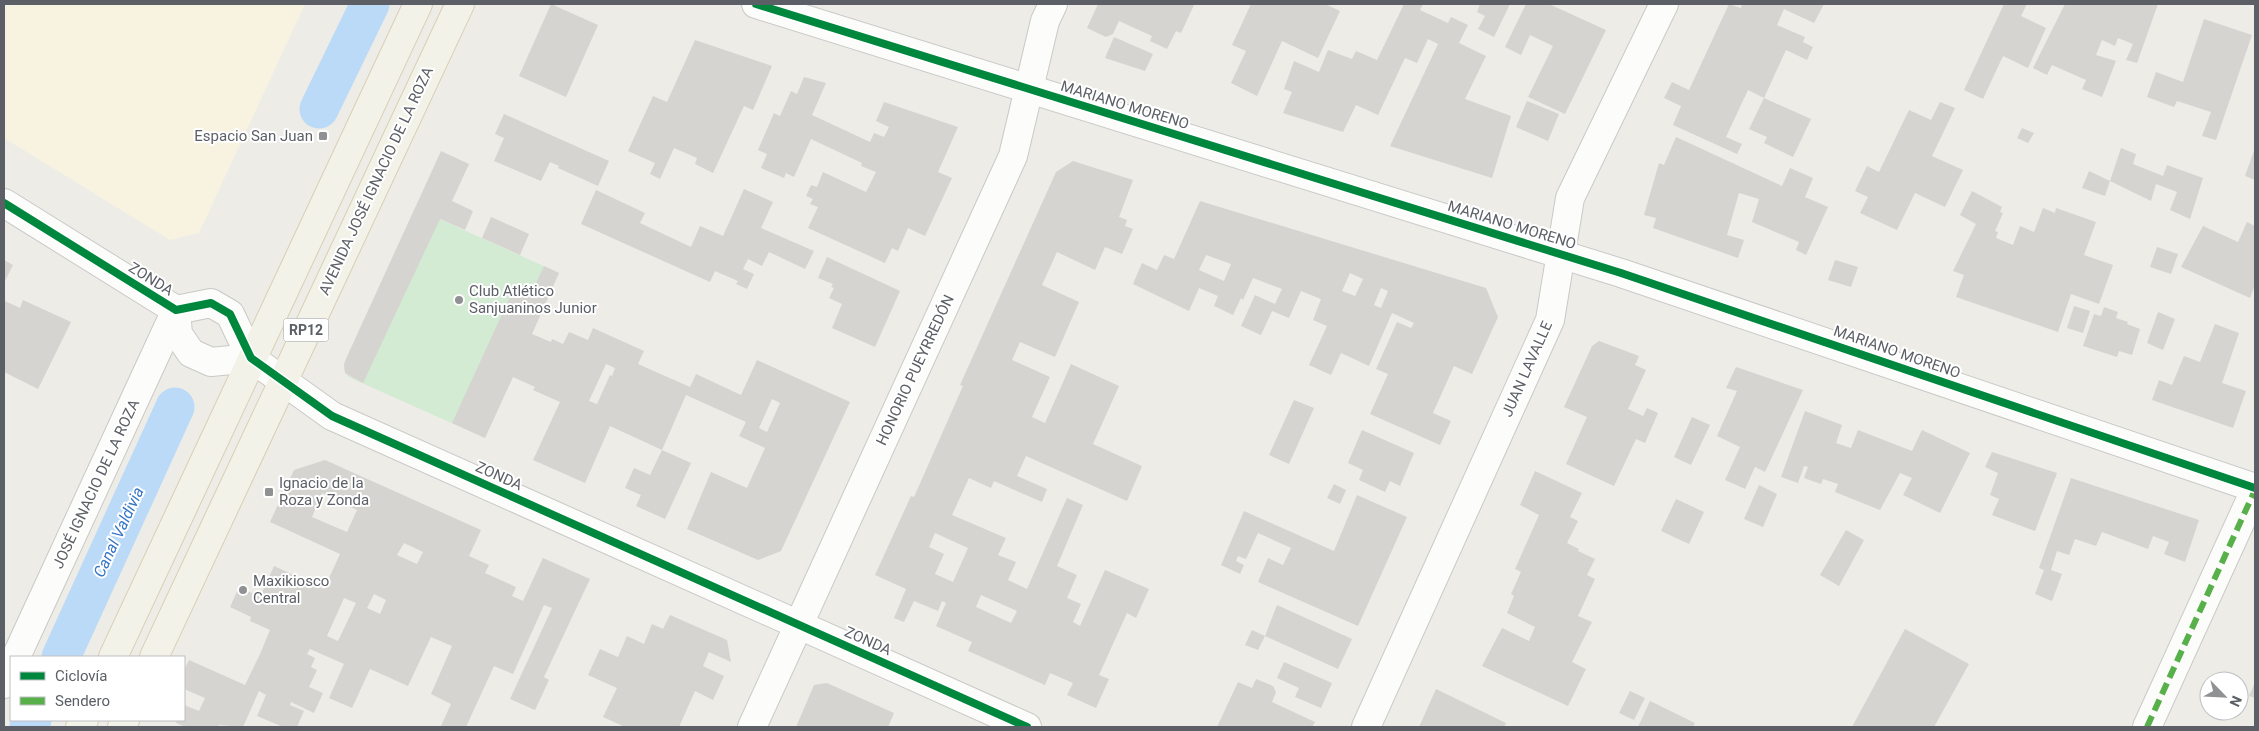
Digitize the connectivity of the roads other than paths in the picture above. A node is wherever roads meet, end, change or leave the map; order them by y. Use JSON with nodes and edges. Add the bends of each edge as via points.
{"nodes":[{"id":1,"x":418,"y":4,"type":"edge"},
{"id":2,"x":460,"y":4,"type":"edge"},
{"id":3,"x":756,"y":4,"type":"edge"},
{"id":4,"x":1053,"y":4,"type":"edge"},
{"id":5,"x":1664,"y":4,"type":"edge"},
{"id":6,"x":1029,"y":89,"type":"junction"},
{"id":7,"x":4,"y":203,"type":"edge"},
{"id":8,"x":1561,"y":255,"type":"junction"},
{"id":9,"x":176,"y":310,"type":"junction"},
{"id":10,"x":251,"y":358,"type":"junction"},
{"id":11,"x":282,"y":380,"type":"junction"},
{"id":12,"x":2255,"y":489,"type":"edge"},
{"id":13,"x":799,"y":625,"type":"junction"},
{"id":14,"x":16,"y":656,"type":"edge"},
{"id":15,"x":113,"y":656,"type":"edge"},
{"id":16,"x":154,"y":656,"type":"edge"},
{"id":17,"x":10,"y":669,"type":"edge"},
{"id":18,"x":4,"y":684,"type":"edge"},
{"id":19,"x":752,"y":727,"type":"edge"},
{"id":20,"x":1027,"y":727,"type":"edge"},
{"id":21,"x":1366,"y":727,"type":"edge"},
{"id":22,"x":2148,"y":727,"type":"edge"}],
"edges":[{"from":1,"to":10,"type":"main road","number":"RP12"},
{"from":2,"to":11,"type":"main road","name":"AVENIDA JOSÉ IGNACIO DE LA ROZA","number":"RP12"},
{"from":3,"to":6,"type":"street","name":"MARIANO MORENO"},
{"from":4,"to":6,"type":"street","name":"HONORIO PUEYRREDÓN","via":[[1045,21]]},
{"from":5,"to":8,"type":"street","name":"JUAN LAVALLE","via":[[1570,198]]},
{"from":6,"to":8,"type":"street","name":"MARIANO MORENO"},
{"from":6,"to":13,"type":"street","name":"HONORIO PUEYRREDÓN","via":[[1013,156]]},
{"from":7,"to":9,"type":"street","name":"ZONDA"},
{"from":8,"to":12,"type":"street","name":"MARIANO MORENO"},
{"from":8,"to":21,"type":"street","name":"JUAN LAVALLE","via":[[1550,320]]},
{"from":9,"to":10,"type":"street","name":"ZONDA","via":[[211,303],[230,314]]},
{"from":9,"to":10,"type":"street","name":"ZONDA","via":[[178,334],[191,352],[211,362]]},
{"from":9,"to":14,"type":"street","name":"JOSÉ IGNACIO DE LA ROZA"},
{"from":10,"to":11,"type":"street","name":"ZONDA"},
{"from":10,"to":15,"type":"main road","number":"RP12"},
{"from":11,"to":13,"type":"street","name":"ZONDA","via":[[332,416]]},
{"from":11,"to":16,"type":"main road","name":"AVENIDA JOSÉ IGNACIO DE LA ROZA","number":"RP12"},
{"from":12,"to":22,"type":"street"},
{"from":13,"to":19,"type":"street","name":"HONORIO PUEYRREDÓN"},
{"from":13,"to":20,"type":"street","name":"ZONDA"},
{"from":17,"to":18,"type":"street"}]}
